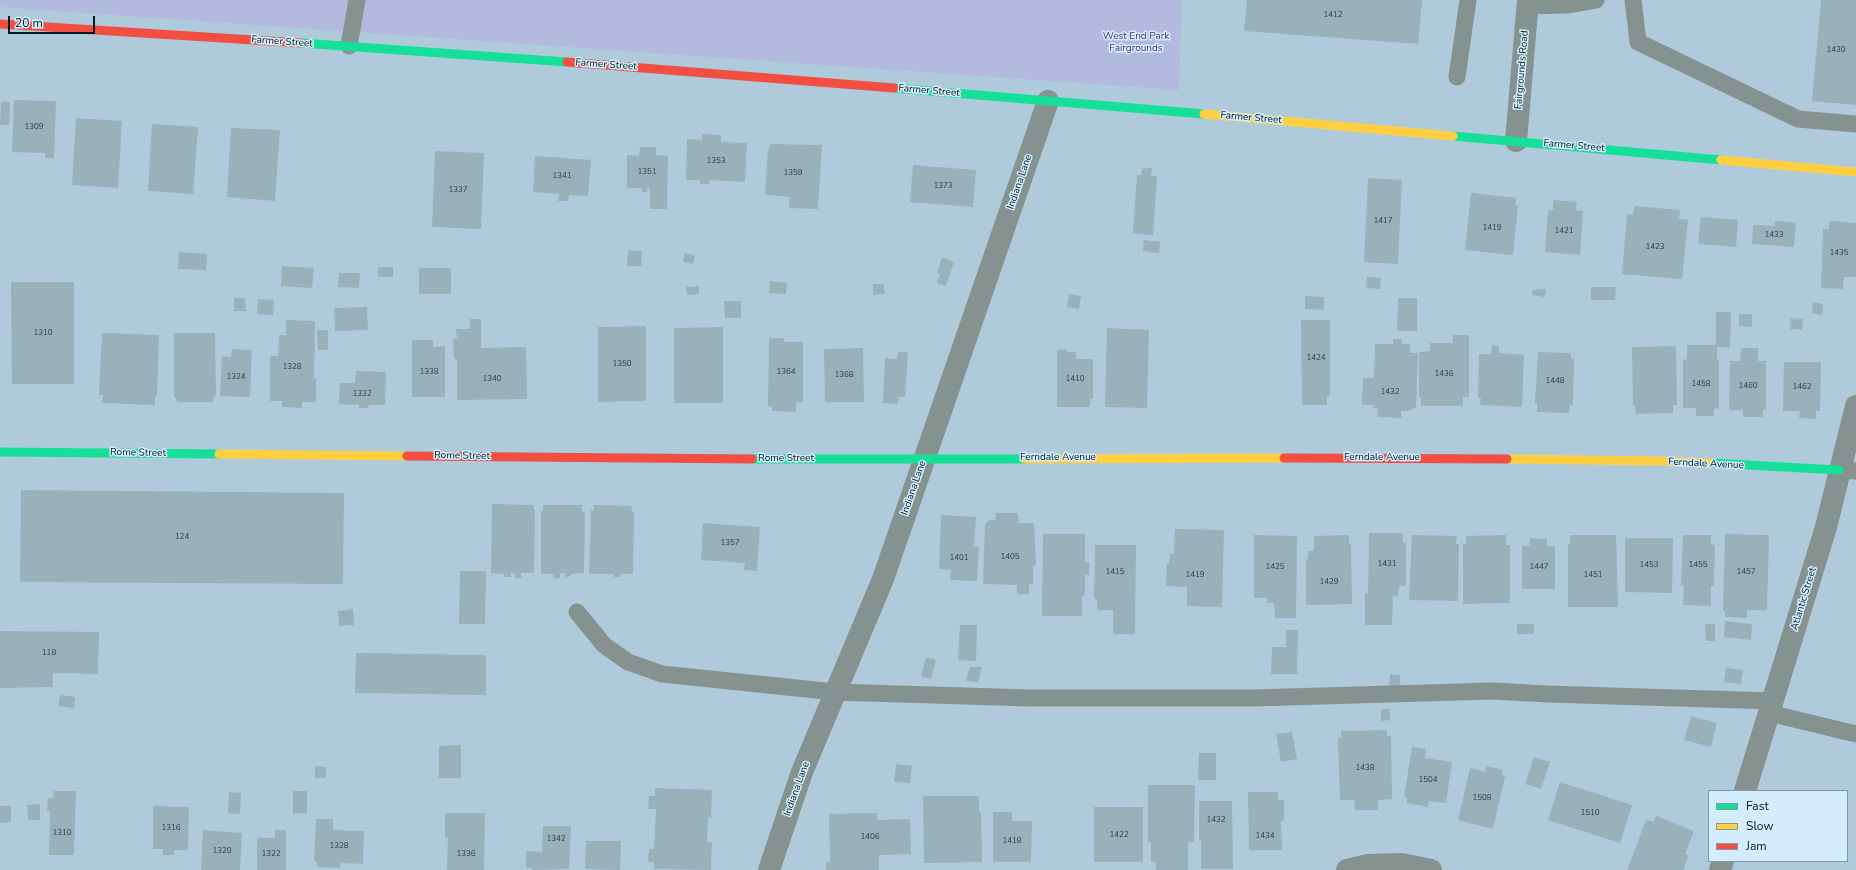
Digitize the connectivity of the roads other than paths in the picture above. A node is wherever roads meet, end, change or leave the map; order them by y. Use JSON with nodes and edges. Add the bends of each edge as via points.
{"nodes":[{"id":1,"x":357,"y":0,"type":"edge"},
{"id":2,"x":1468,"y":0,"type":"edge"},
{"id":3,"x":1596,"y":0,"type":"edge"},
{"id":4,"x":1633,"y":0,"type":"edge"},
{"id":5,"x":1528,"y":3,"type":"edge"},
{"id":6,"x":0,"y":24,"type":"edge"},
{"id":7,"x":349,"y":46,"type":"junction"},
{"id":8,"x":1457,"y":77,"type":"dead end"},
{"id":9,"x":1048,"y":101,"type":"junction"},
{"id":10,"x":1856,"y":124,"type":"edge"},
{"id":11,"x":1516,"y":141,"type":"junction"},
{"id":12,"x":1856,"y":172,"type":"edge"},
{"id":13,"x":1856,"y":406,"type":"edge"},
{"id":14,"x":0,"y":452,"type":"edge"},
{"id":15,"x":925,"y":458,"type":"junction"},
{"id":16,"x":1848,"y":471,"type":"edge"},
{"id":17,"x":577,"y":612,"type":"dead end"},
{"id":18,"x":835,"y":692,"type":"junction"},
{"id":19,"x":1771,"y":707,"type":"junction"},
{"id":20,"x":1856,"y":734,"type":"edge"},
{"id":21,"x":1745,"y":790,"type":"edge"},
{"id":22,"x":769,"y":870,"type":"edge"},
{"id":23,"x":1347,"y":870,"type":"edge"},
{"id":24,"x":1431,"y":870,"type":"edge"}],
"edges":[{"from":1,"to":7,"type":"lane"},
{"from":2,"to":8,"type":"lane"},
{"from":3,"to":5,"type":"lane","via":[[1567,5]]},
{"from":4,"to":10,"type":"lane","via":[[1638,42],[1798,119]]},
{"from":5,"to":11,"type":"street","name":"Fairgrounds Road"},
{"from":6,"to":7,"type":"street","name":"Farmer Street"},
{"from":7,"to":9,"type":"street","name":"Farmer Street"},
{"from":9,"to":11,"type":"street","name":"Farmer Street"},
{"from":9,"to":15,"type":"street","name":"Indiana Lane"},
{"from":11,"to":12,"type":"street","name":"Farmer Street"},
{"from":13,"to":16,"type":"street","name":"Atlantic Street"},
{"from":14,"to":15,"type":"street","name":"Rome Street"},
{"from":15,"to":16,"type":"street","name":"Ferndale Avenue","via":[[1421,458],[1662,461]]},
{"from":15,"to":18,"type":"street","name":"Indiana Lane","via":[[883,579]]},
{"from":16,"to":19,"type":"street","name":"Atlantic Street","via":[[1826,527]]},
{"from":17,"to":18,"type":"lane","via":[[604,645],[628,662],[662,674]]},
{"from":18,"to":19,"type":"lane","via":[[1030,698],[1253,698],[1494,691]]},
{"from":18,"to":22,"type":"street","name":"Indiana Lane","via":[[802,772]]},
{"from":19,"to":20,"type":"lane"},
{"from":19,"to":21,"type":"street","name":"Atlantic Street"},
{"from":23,"to":24,"type":"street","via":[[1368,865],[1402,864]]}]}
